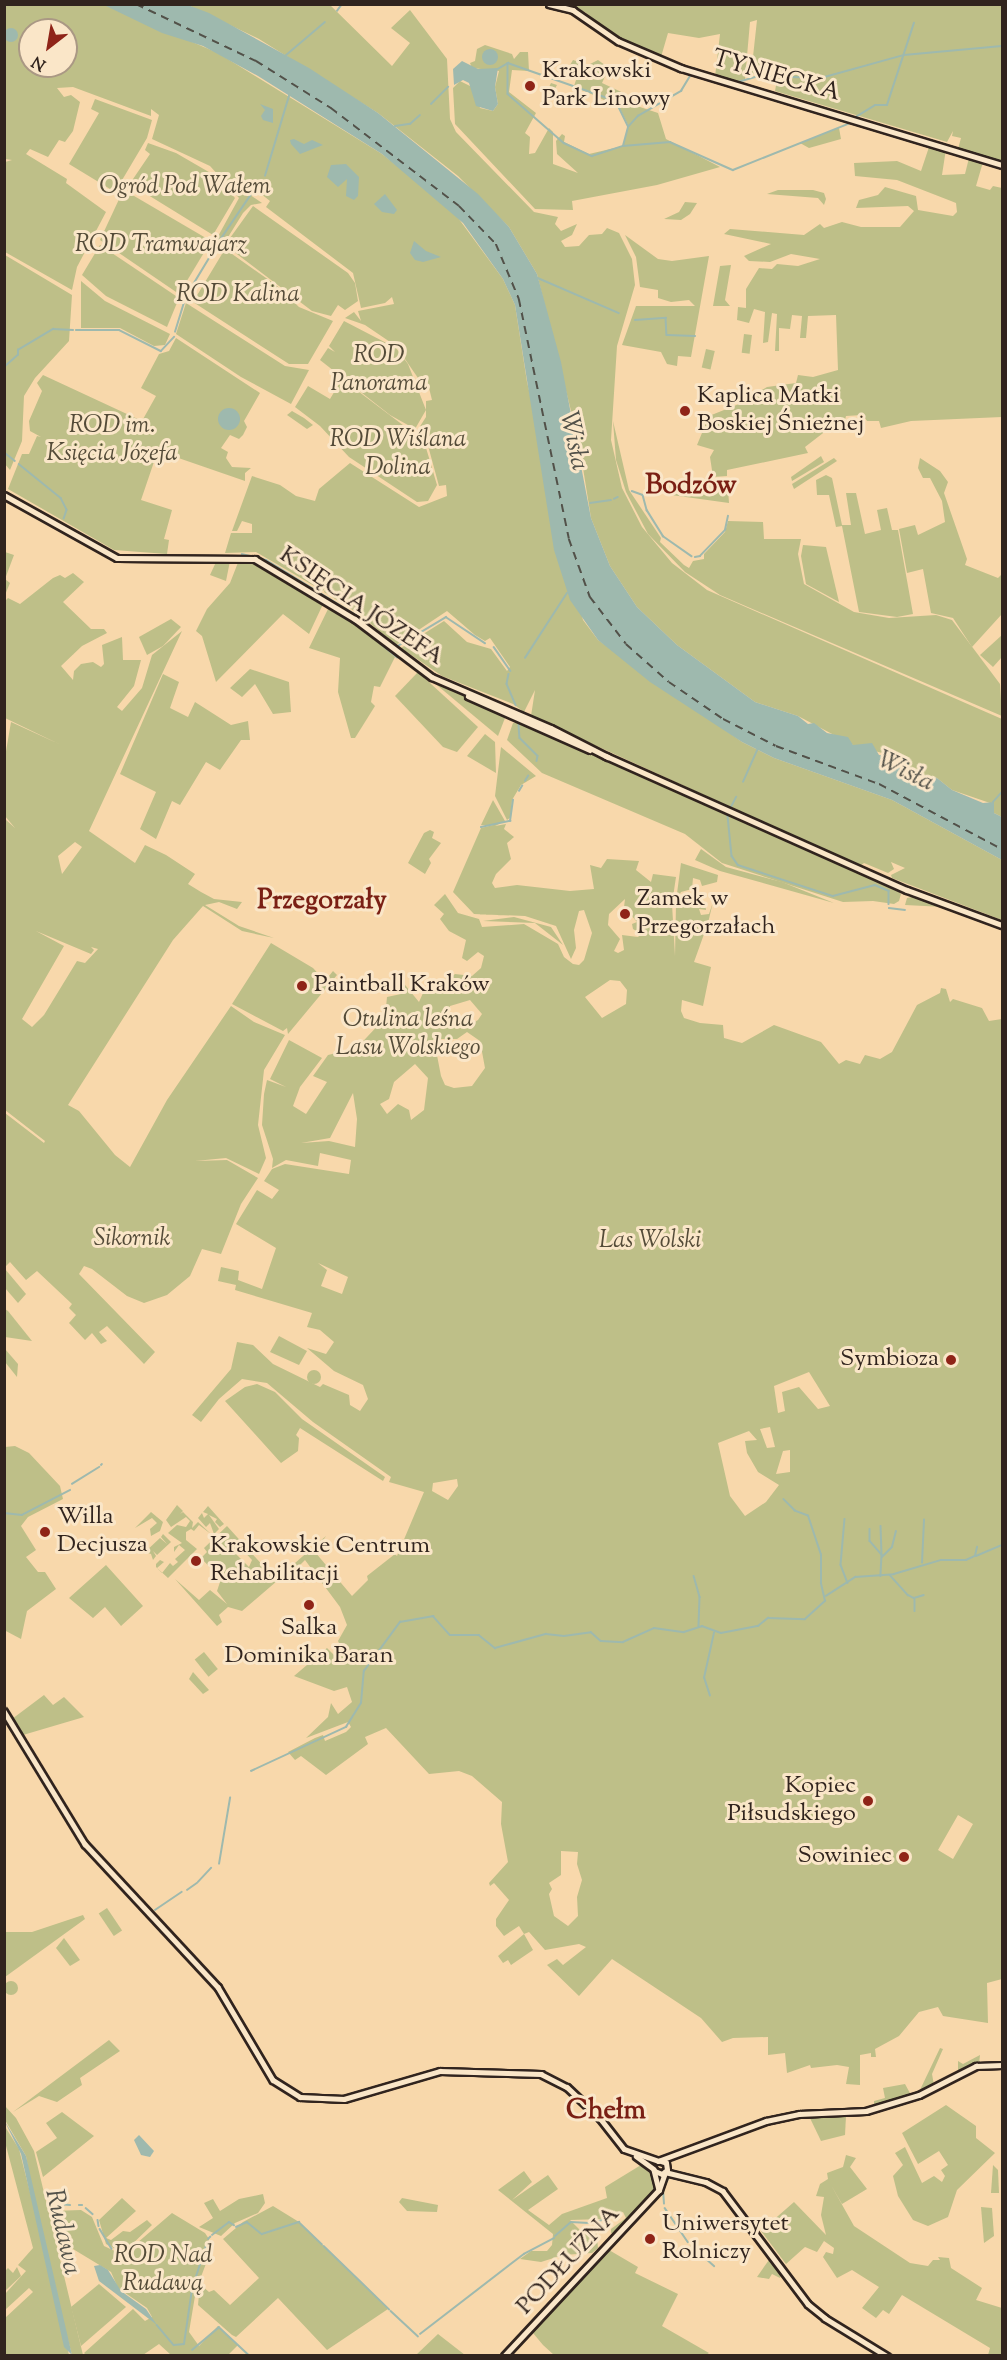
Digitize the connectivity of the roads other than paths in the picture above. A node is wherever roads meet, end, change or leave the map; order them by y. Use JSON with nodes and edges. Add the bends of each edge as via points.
{"nodes":[{"id":1,"x":549,"y":4,"type":"edge"},
{"id":2,"x":1002,"y":165,"type":"edge"},
{"id":3,"x":4,"y":495,"type":"edge"},
{"id":4,"x":461,"y":692,"type":"junction"},
{"id":5,"x":608,"y":757,"type":"junction"},
{"id":6,"x":1002,"y":925,"type":"edge"},
{"id":7,"x":4,"y":1711,"type":"edge"},
{"id":8,"x":1002,"y":2065,"type":"edge"},
{"id":9,"x":634,"y":2154,"type":"junction"},
{"id":10,"x":669,"y":2157,"type":"junction"},
{"id":11,"x":659,"y":2161,"type":"junction"},
{"id":12,"x":666,"y":2169,"type":"junction"},
{"id":13,"x":654,"y":2170,"type":"junction"},
{"id":14,"x":659,"y":2190,"type":"junction"},
{"id":15,"x":504,"y":2355,"type":"edge"},
{"id":16,"x":887,"y":2355,"type":"edge"}],
"edges":[{"from":1,"to":2,"type":"street","name":"TYNIECKA","via":[[573,10],[618,41],[681,68]]},
{"from":3,"to":4,"type":"street","name":"KSIĘCIA JÓZEFA","via":[[117,558],[255,560],[355,619],[422,671]]},
{"from":4,"to":5,"type":"street","name":"KSIĘCIA JÓZEFA"},
{"from":4,"to":5,"type":"street","name":"KSIĘCIA JÓZEFA","via":[[520,714]]},
{"from":5,"to":6,"type":"street","via":[[907,890]]},
{"from":7,"to":9,"type":"street","via":[[81,1839],[218,1987],[273,2080],[300,2097],[331,2100],[440,2070],[530,2072],[559,2081],[600,2118],[622,2147]]},
{"from":8,"to":10,"type":"street","via":[[981,2065],[919,2095],[866,2111],[766,2121]]},
{"from":9,"to":11,"type":"street"},
{"from":9,"to":13,"type":"street"},
{"from":10,"to":11,"type":"street"},
{"from":10,"to":12,"type":"street","name":"PODŁUŻNA"},
{"from":11,"to":12,"type":"street"},
{"from":11,"to":13,"type":"street"},
{"from":12,"to":13,"type":"street"},
{"from":12,"to":14,"type":"street","name":"PODŁUŻNA"},
{"from":12,"to":16,"type":"street","via":[[723,2192],[808,2304]]},
{"from":13,"to":14,"type":"street"},
{"from":14,"to":15,"type":"street","name":"PODŁUŻNA"}]}
